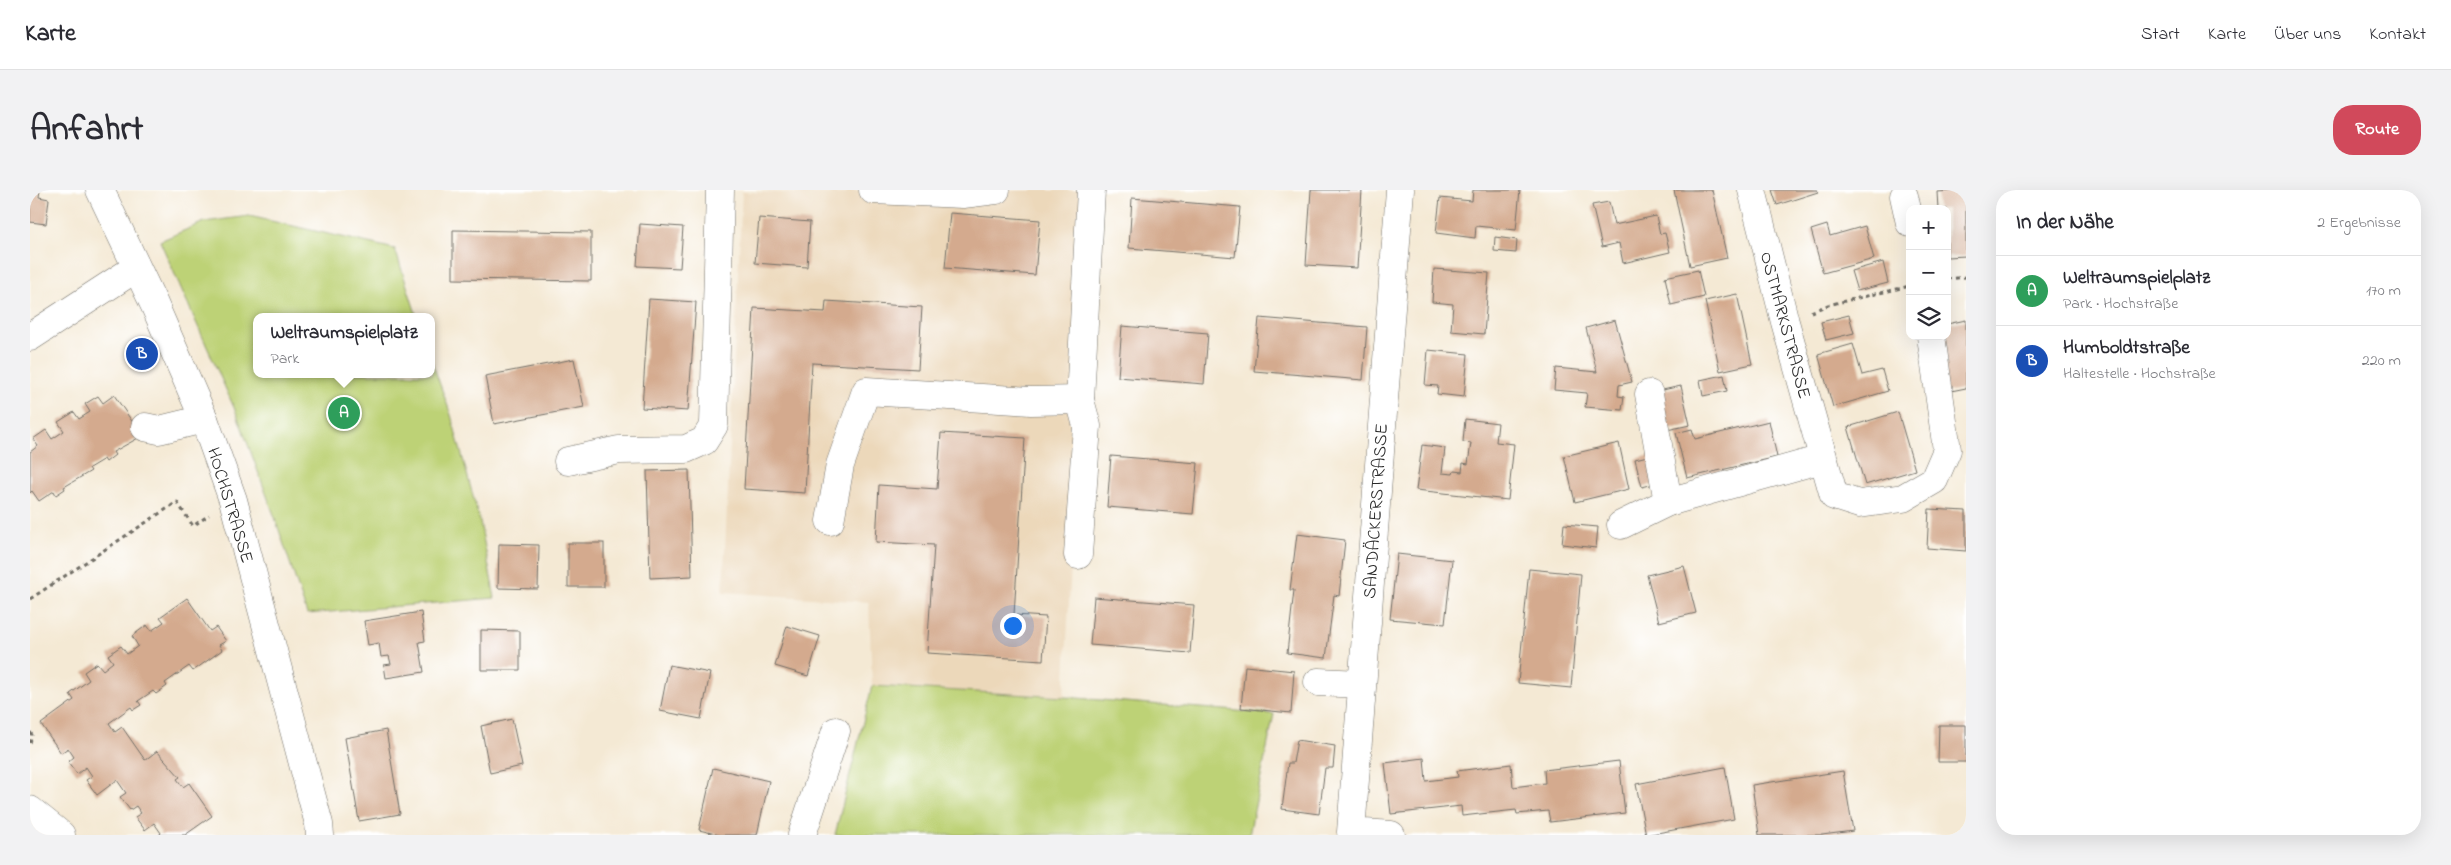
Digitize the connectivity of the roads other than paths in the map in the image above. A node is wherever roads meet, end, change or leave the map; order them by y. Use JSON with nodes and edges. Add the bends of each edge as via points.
{"nodes":[{"id":1,"x":100,"y":190,"type":"edge"},
{"id":2,"x":720,"y":190,"type":"edge"},
{"id":3,"x":872,"y":190,"type":"edge"},
{"id":4,"x":996,"y":190,"type":"edge"},
{"id":5,"x":1091,"y":190,"type":"edge"},
{"id":6,"x":1400,"y":190,"type":"edge"},
{"id":7,"x":1752,"y":190,"type":"edge"},
{"id":8,"x":1904,"y":196,"type":"dead end"},
{"id":9,"x":1906,"y":205,"type":"edge"},
{"id":10,"x":136,"y":268,"type":"junction"},
{"id":11,"x":30,"y":337,"type":"edge"},
{"id":12,"x":1932,"y":340,"type":"edge"},
{"id":13,"x":1649,"y":394,"type":"dead end"},
{"id":14,"x":1080,"y":400,"type":"junction"},
{"id":15,"x":204,"y":419,"type":"junction"},
{"id":16,"x":145,"y":427,"type":"dead end"},
{"id":17,"x":1822,"y":459,"type":"junction"},
{"id":18,"x":568,"y":461,"type":"dead end"},
{"id":19,"x":1668,"y":502,"type":"junction"},
{"id":20,"x":830,"y":521,"type":"dead end"},
{"id":21,"x":1621,"y":525,"type":"dead end"},
{"id":22,"x":1078,"y":556,"type":"dead end"},
{"id":23,"x":1318,"y":682,"type":"dead end"},
{"id":24,"x":1361,"y":684,"type":"junction"},
{"id":25,"x":836,"y":731,"type":"dead end"},
{"id":26,"x":30,"y":810,"type":"edge"},
{"id":27,"x":61,"y":835,"type":"edge"},
{"id":28,"x":320,"y":835,"type":"edge"},
{"id":29,"x":802,"y":835,"type":"edge"},
{"id":30,"x":1391,"y":835,"type":"edge"}],
"edges":[{"from":1,"to":10,"type":"street","name":"HOCHSTRASSE"},
{"from":2,"to":18,"type":"street","via":[[714,425],[704,441],[686,450],[619,450]]},
{"from":3,"to":4,"type":"street","via":[[963,194]]},
{"from":5,"to":14,"type":"street"},
{"from":6,"to":24,"type":"street","name":"SANDÄCKERSTRASSE","via":[[1358,592]]},
{"from":7,"to":17,"type":"street","name":"OSTMARKSTRASSE"},
{"from":8,"to":9,"type":"street"},
{"from":10,"to":11,"type":"street"},
{"from":10,"to":15,"type":"street","name":"HOCHSTRASSE"},
{"from":12,"to":17,"type":"street","name":"OSTMARKSTRASSE","via":[[1947,450],[1934,480],[1903,498],[1859,504],[1834,496]]},
{"from":13,"to":19,"type":"street"},
{"from":14,"to":20,"type":"street","via":[[1031,401],[866,391],[840,465]]},
{"from":14,"to":22,"type":"street","via":[[1087,426]]},
{"from":15,"to":16,"type":"street","via":[[159,430]]},
{"from":15,"to":28,"type":"street","name":"HOCHSTRASSE","via":[[233,500]]},
{"from":17,"to":19,"type":"street"},
{"from":19,"to":21,"type":"street"},
{"from":23,"to":24,"type":"street"},
{"from":24,"to":30,"type":"street","name":"SANDÄCKERSTRASSE","via":[[1351,832]]},
{"from":25,"to":29,"type":"street"},
{"from":26,"to":27,"type":"street"}]}
